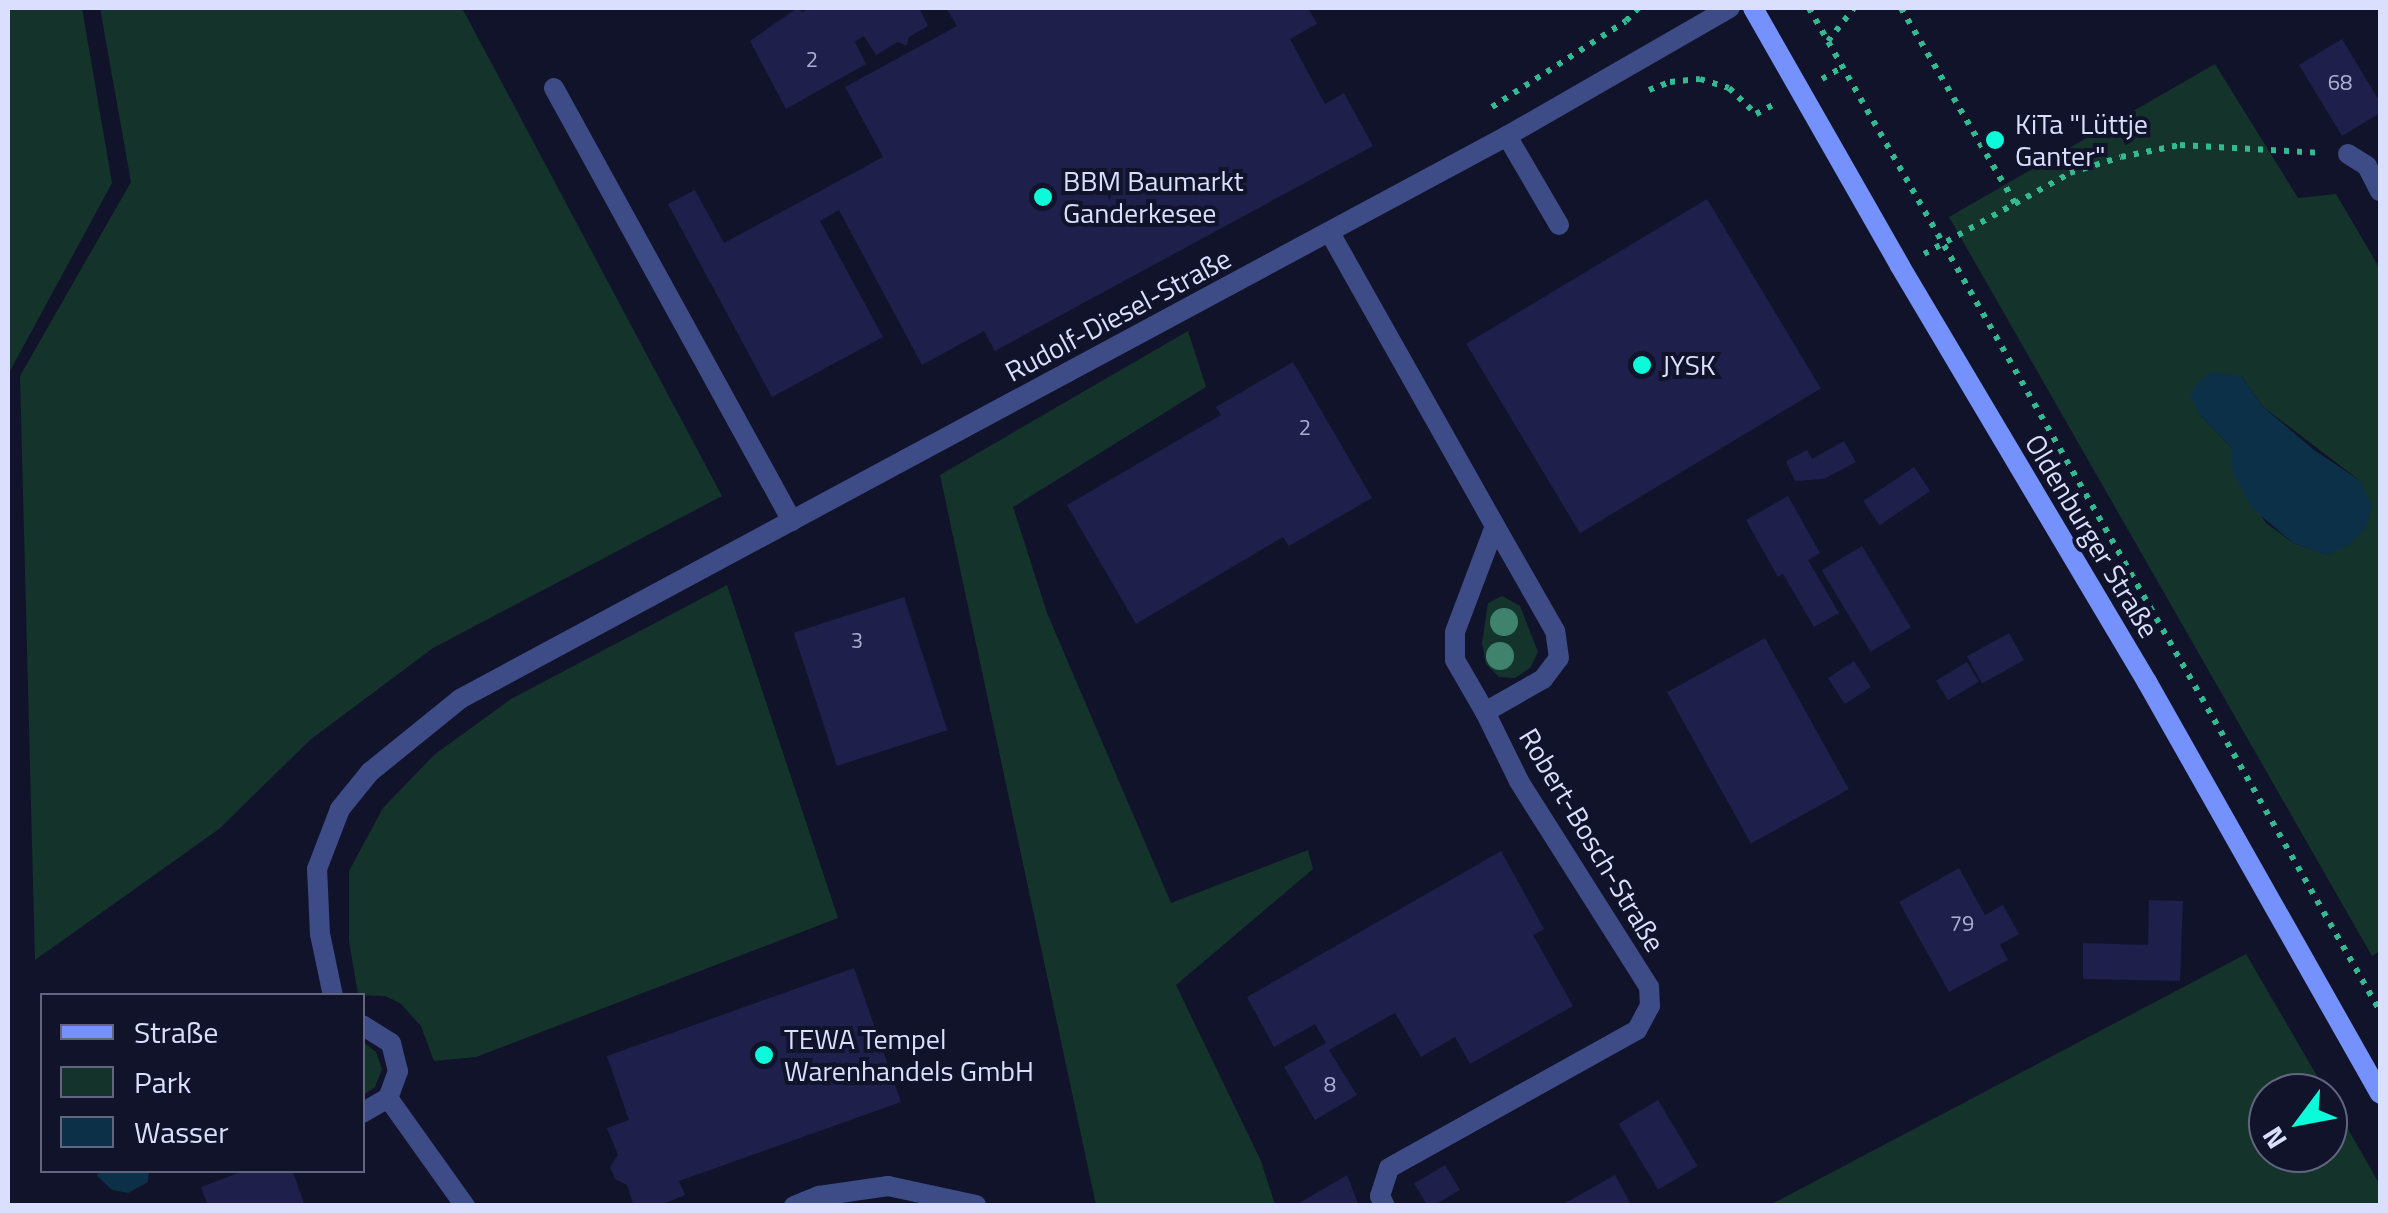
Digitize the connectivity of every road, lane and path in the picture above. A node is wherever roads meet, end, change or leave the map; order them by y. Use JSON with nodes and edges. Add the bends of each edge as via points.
{"nodes":[{"id":1,"x":1638,"y":8,"type":"edge"},
{"id":2,"x":1730,"y":8,"type":"edge"},
{"id":3,"x":1754,"y":8,"type":"edge"},
{"id":4,"x":1810,"y":8,"type":"edge"},
{"id":5,"x":1854,"y":8,"type":"edge"},
{"id":6,"x":1900,"y":8,"type":"edge"},
{"id":7,"x":1828,"y":41,"type":"junction"},
{"id":8,"x":1843,"y":67,"type":"junction"},
{"id":9,"x":554,"y":88,"type":"dead end"},
{"id":10,"x":1800,"y":91,"type":"junction"},
{"id":11,"x":1639,"y":94,"type":"dead end"},
{"id":12,"x":1492,"y":107,"type":"dead end"},
{"id":13,"x":1507,"y":136,"type":"junction"},
{"id":14,"x":2348,"y":154,"type":"joint"},
{"id":15,"x":2374,"y":158,"type":"edge"},
{"id":16,"x":2380,"y":190,"type":"edge"},
{"id":17,"x":2016,"y":203,"type":"junction"},
{"id":18,"x":1558,"y":225,"type":"dead end"},
{"id":19,"x":1330,"y":233,"type":"junction"},
{"id":20,"x":1946,"y":241,"type":"junction"},
{"id":21,"x":1900,"y":266,"type":"junction"},
{"id":22,"x":792,"y":522,"type":"junction"},
{"id":23,"x":1495,"y":526,"type":"junction"},
{"id":24,"x":1485,"y":712,"type":"junction"},
{"id":25,"x":332,"y":993,"type":"edge"},
{"id":26,"x":2380,"y":1011,"type":"edge"},
{"id":27,"x":365,"y":1026,"type":"edge"},
{"id":28,"x":2380,"y":1094,"type":"edge"},
{"id":29,"x":388,"y":1098,"type":"junction"},
{"id":30,"x":365,"y":1111,"type":"edge"},
{"id":31,"x":976,"y":1205,"type":"edge"},
{"id":32,"x":466,"y":1206,"type":"edge"},
{"id":33,"x":794,"y":1206,"type":"edge"},
{"id":34,"x":1384,"y":1206,"type":"edge"}],
"edges":[{"from":1,"to":12,"type":"path"},
{"from":2,"to":13,"type":"street","name":"Rudolf-Diesel-Straße"},
{"from":3,"to":10,"type":"main road","name":"Oldenburger Straße"},
{"from":4,"to":7,"type":"path"},
{"from":5,"to":7,"type":"path"},
{"from":6,"to":17,"type":"path"},
{"from":7,"to":8,"type":"path"},
{"from":8,"to":10,"type":"path"},
{"from":8,"to":20,"type":"path"},
{"from":9,"to":22,"type":"street"},
{"from":10,"to":11,"type":"path","via":[[1756,114],[1728,88],[1700,79]]},
{"from":10,"to":21,"type":"main road","name":"Oldenburger Straße"},
{"from":13,"to":18,"type":"street"},
{"from":13,"to":19,"type":"street","name":"Rudolf-Diesel-Straße"},
{"from":14,"to":15,"type":"street"},
{"from":14,"to":17,"type":"path","via":[[2180,145],[2070,173]]},
{"from":15,"to":16,"type":"street"},
{"from":17,"to":20,"type":"path"},
{"from":19,"to":22,"type":"street","name":"Rudolf-Diesel-Straße"},
{"from":19,"to":23,"type":"street","name":"Robert-Bosch-Straße"},
{"from":20,"to":21,"type":"path"},
{"from":20,"to":26,"type":"path"},
{"from":21,"to":28,"type":"main road","name":"Oldenburger Straße","via":[[2147,682]]},
{"from":22,"to":25,"type":"street","name":"Rudolf-Diesel-Straße","via":[[460,699],[370,772],[340,809],[317,869],[320,934]]},
{"from":23,"to":24,"type":"street","name":"Robert-Bosch-Straße","via":[[1455,632],[1456,660]]},
{"from":23,"to":24,"type":"street","name":"Robert-Bosch-Straße","via":[[1555,631],[1558,658],[1543,678]]},
{"from":24,"to":34,"type":"street","name":"Robert-Bosch-Straße","via":[[1519,781],[1649,987],[1650,1006],[1637,1030],[1389,1168],[1380,1196]]},
{"from":27,"to":29,"type":"street","via":[[380,1033],[397,1057],[396,1085]]},
{"from":29,"to":30,"type":"street"},
{"from":29,"to":32,"type":"street"},
{"from":31,"to":33,"type":"street","via":[[888,1186]]}]}
